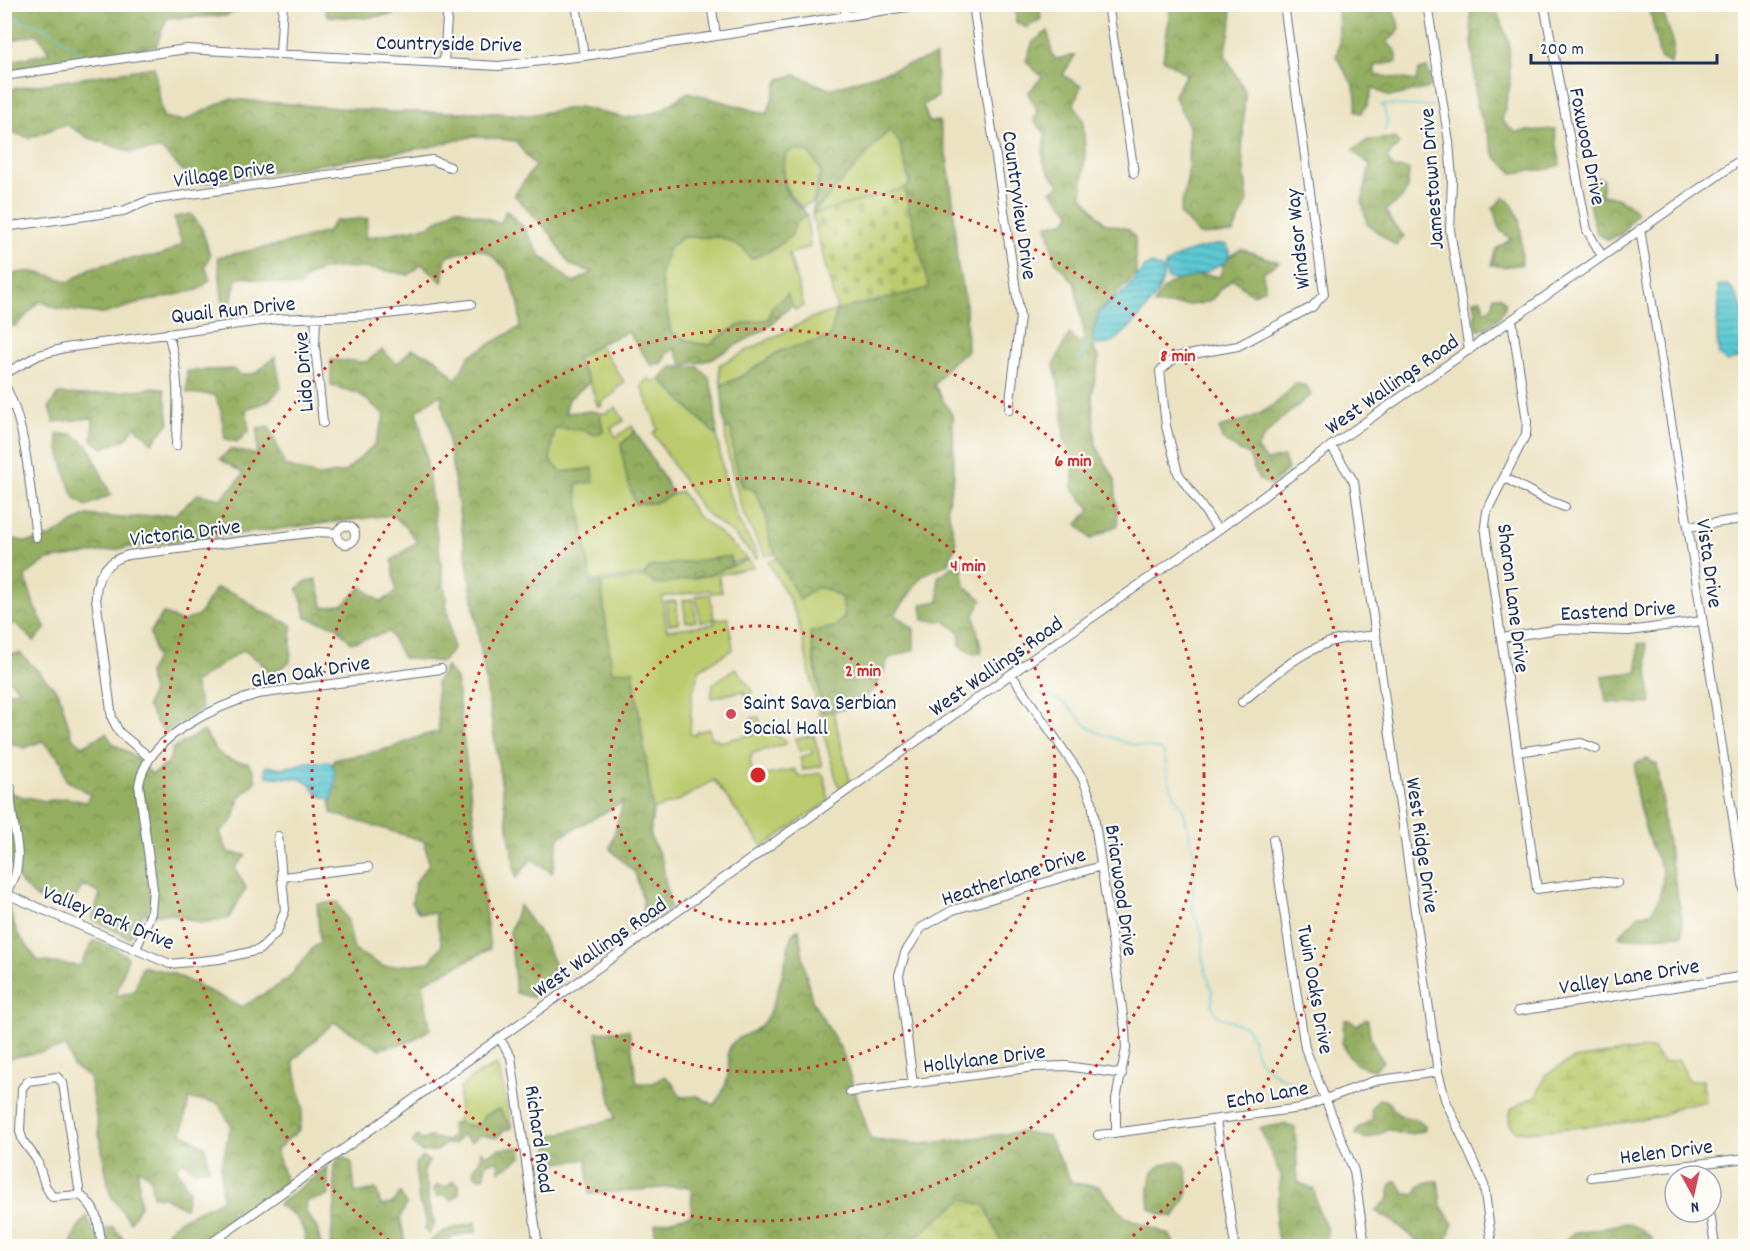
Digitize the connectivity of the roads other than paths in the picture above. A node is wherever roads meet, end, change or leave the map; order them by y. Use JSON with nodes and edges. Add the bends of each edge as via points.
{"nodes":[{"id":1,"x":283,"y":4,"type":"edge"},
{"id":2,"x":448,"y":4,"type":"edge"},
{"id":3,"x":576,"y":4,"type":"edge"},
{"id":4,"x":711,"y":4,"type":"edge"},
{"id":5,"x":844,"y":4,"type":"edge"},
{"id":6,"x":927,"y":4,"type":"edge"},
{"id":7,"x":974,"y":4,"type":"edge"},
{"id":8,"x":1108,"y":4,"type":"edge"},
{"id":9,"x":1284,"y":4,"type":"edge"},
{"id":10,"x":1427,"y":4,"type":"edge"},
{"id":11,"x":1544,"y":4,"type":"edge"},
{"id":12,"x":846,"y":16,"type":"junction"},
{"id":13,"x":716,"y":35,"type":"junction"},
{"id":14,"x":280,"y":54,"type":"junction"},
{"id":15,"x":584,"y":56,"type":"junction"},
{"id":16,"x":444,"y":62,"type":"junction"},
{"id":17,"x":4,"y":76,"type":"edge"},
{"id":18,"x":1746,"y":156,"type":"edge"},
{"id":19,"x":450,"y":167,"type":"dead end"},
{"id":20,"x":1134,"y":173,"type":"dead end"},
{"id":21,"x":4,"y":227,"type":"edge"},
{"id":22,"x":1640,"y":229,"type":"junction"},
{"id":23,"x":1602,"y":256,"type":"junction"},
{"id":24,"x":471,"y":304,"type":"dead end"},
{"id":25,"x":316,"y":318,"type":"junction"},
{"id":26,"x":1512,"y":320,"type":"junction"},
{"id":27,"x":168,"y":333,"type":"junction"},
{"id":28,"x":1469,"y":350,"type":"junction"},
{"id":29,"x":4,"y":374,"type":"edge"},
{"id":30,"x":4,"y":384,"type":"edge"},
{"id":31,"x":1009,"y":410,"type":"dead end"},
{"id":32,"x":323,"y":423,"type":"dead end"},
{"id":33,"x":176,"y":446,"type":"dead end"},
{"id":34,"x":1331,"y":446,"type":"junction"},
{"id":35,"x":1505,"y":478,"type":"junction"},
{"id":36,"x":1565,"y":507,"type":"dead end"},
{"id":37,"x":1742,"y":519,"type":"dead end"},
{"id":38,"x":1688,"y":527,"type":"junction"},
{"id":39,"x":1218,"y":530,"type":"junction"},
{"id":40,"x":337,"y":533,"type":"dead end"},
{"id":41,"x":36,"y":537,"type":"dead end"},
{"id":42,"x":1701,"y":621,"type":"junction"},
{"id":43,"x":1376,"y":635,"type":"junction"},
{"id":44,"x":1501,"y":638,"type":"junction"},
{"id":45,"x":441,"y":669,"type":"dead end"},
{"id":46,"x":1011,"y":674,"type":"junction"},
{"id":47,"x":1242,"y":702,"type":"dead end"},
{"id":48,"x":1596,"y":749,"type":"dead end"},
{"id":49,"x":1517,"y":752,"type":"junction"},
{"id":50,"x":149,"y":757,"type":"junction"},
{"id":51,"x":11,"y":788,"type":"dead end"},
{"id":52,"x":278,"y":837,"type":"dead end"},
{"id":53,"x":1274,"y":839,"type":"dead end"},
{"id":54,"x":1101,"y":866,"type":"junction"},
{"id":55,"x":368,"y":867,"type":"dead end"},
{"id":56,"x":283,"y":877,"type":"junction"},
{"id":57,"x":1744,"y":878,"type":"edge"},
{"id":58,"x":1617,"y":883,"type":"dead end"},
{"id":59,"x":5,"y":893,"type":"edge"},
{"id":60,"x":1746,"y":902,"type":"edge"},
{"id":61,"x":136,"y":949,"type":"junction"},
{"id":62,"x":1746,"y":976,"type":"edge"},
{"id":63,"x":1518,"y":1011,"type":"dead end"},
{"id":64,"x":500,"y":1039,"type":"junction"},
{"id":65,"x":1438,"y":1072,"type":"junction"},
{"id":66,"x":1122,"y":1074,"type":"junction"},
{"id":67,"x":913,"y":1084,"type":"junction"},
{"id":68,"x":850,"y":1092,"type":"dead end"},
{"id":69,"x":1326,"y":1100,"type":"junction"},
{"id":70,"x":1216,"y":1120,"type":"junction"},
{"id":71,"x":1116,"y":1132,"type":"junction"},
{"id":72,"x":1098,"y":1135,"type":"dead end"},
{"id":73,"x":1746,"y":1158,"type":"edge"},
{"id":74,"x":1703,"y":1164,"type":"edge"},
{"id":75,"x":1663,"y":1169,"type":"edge"},
{"id":76,"x":1591,"y":1177,"type":"dead end"},
{"id":77,"x":80,"y":1195,"type":"junction"},
{"id":78,"x":1712,"y":1224,"type":"edge"},
{"id":79,"x":102,"y":1246,"type":"edge"},
{"id":80,"x":207,"y":1246,"type":"edge"},
{"id":81,"x":538,"y":1246,"type":"edge"},
{"id":82,"x":1235,"y":1246,"type":"edge"},
{"id":83,"x":1365,"y":1246,"type":"edge"},
{"id":84,"x":1492,"y":1246,"type":"edge"},
{"id":85,"x":1715,"y":1246,"type":"edge"}],
"edges":[{"from":1,"to":14,"type":"street"},
{"from":2,"to":16,"type":"street"},
{"from":3,"to":15,"type":"street"},
{"from":4,"to":13,"type":"street"},
{"from":5,"to":12,"type":"street"},
{"from":6,"to":12,"type":"street","name":"Countryside Drive"},
{"from":7,"to":31,"type":"street","name":"Countryview Drive","via":[[1020,317]]},
{"from":8,"to":20,"type":"street"},
{"from":9,"to":39,"type":"street","name":"Windsor Way","via":[[1324,294],[1312,308],[1239,346],[1176,357],[1160,371],[1166,426],[1178,473]]},
{"from":10,"to":28,"type":"street","name":"Jamestown Drive","via":[[1449,142],[1450,230]]},
{"from":11,"to":23,"type":"street","name":"Foxwood Drive","via":[[1587,230]]},
{"from":12,"to":13,"type":"street","name":"Countryside Drive"},
{"from":13,"to":15,"type":"street","name":"Countryside Drive"},
{"from":14,"to":16,"type":"street","name":"Countryside Drive"},
{"from":14,"to":17,"type":"street","name":"Countryside Drive","via":[[186,49]]},
{"from":15,"to":16,"type":"street","name":"Countryside Drive","via":[[499,66]]},
{"from":18,"to":22,"type":"street","name":"West Wallings Road"},
{"from":19,"to":21,"type":"street","name":"Village Drive","via":[[432,160],[150,201],[123,211]]},
{"from":22,"to":23,"type":"street","name":"West Wallings Road"},
{"from":22,"to":38,"type":"street","name":"Vista Drive"},
{"from":23,"to":26,"type":"street","name":"West Wallings Road"},
{"from":24,"to":25,"type":"street","name":"Quail Run Drive"},
{"from":25,"to":27,"type":"street","name":"Quail Run Drive","via":[[276,319]]},
{"from":25,"to":32,"type":"street","name":"Lido Drive"},
{"from":26,"to":28,"type":"street","name":"West Wallings Road"},
{"from":26,"to":35,"type":"street","name":"Sharon Lane Drive","via":[[1527,422],[1526,434]]},
{"from":27,"to":29,"type":"street","name":"Quail Run Drive","via":[[65,348],[39,355]]},
{"from":27,"to":33,"type":"street","via":[[176,357]]},
{"from":28,"to":34,"type":"street","name":"West Wallings Road"},
{"from":30,"to":41,"type":"street","via":[[21,425]]},
{"from":34,"to":39,"type":"street","name":"West Wallings Road"},
{"from":34,"to":43,"type":"street","name":"West Ridge Drive","via":[[1354,482]]},
{"from":35,"to":36,"type":"street"},
{"from":35,"to":44,"type":"street","name":"Sharon Lane Drive","via":[[1487,511],[1485,526]]},
{"from":37,"to":38,"type":"street"},
{"from":38,"to":42,"type":"street","name":"Vista Drive"},
{"from":39,"to":46,"type":"street","name":"West Wallings Road"},
{"from":40,"to":50,"type":"street","name":"Victoria Drive","via":[[128,555],[115,559],[104,570],[96,586],[96,599],[112,718],[124,736]]},
{"from":42,"to":44,"type":"street","name":"Eastend Drive","via":[[1629,631],[1560,630]]},
{"from":42,"to":57,"type":"street","name":"Vista Drive"},
{"from":43,"to":47,"type":"street","via":[[1332,641],[1314,649]]},
{"from":43,"to":65,"type":"street","name":"West Ridge Drive"},
{"from":44,"to":49,"type":"street","name":"Sharon Lane Drive"},
{"from":45,"to":50,"type":"street","name":"Glen Oak Drive","via":[[237,700],[183,727]]},
{"from":46,"to":54,"type":"street","name":"Briarwood Drive","via":[[1082,777],[1092,802]]},
{"from":46,"to":64,"type":"street","name":"West Wallings Road"},
{"from":48,"to":49,"type":"street","via":[[1581,743]]},
{"from":49,"to":58,"type":"street","name":"Sharon Lane Drive","via":[[1537,889],[1595,881]]},
{"from":50,"to":61,"type":"street","name":"Glen Oak Drive","via":[[139,785],[153,889],[152,913]]},
{"from":51,"to":59,"type":"street","via":[[17,852],[15,875]]},
{"from":52,"to":56,"type":"street","name":"Valley Park Drive"},
{"from":53,"to":69,"type":"street","name":"Twin Oaks Drive","via":[[1305,1048]]},
{"from":54,"to":66,"type":"street","name":"Briarwood Drive","via":[[1125,1029]]},
{"from":54,"to":67,"type":"street","name":"Heatherlane Drive","via":[[953,910],[921,928],[905,953],[899,975]]},
{"from":55,"to":56,"type":"street"},
{"from":56,"to":61,"type":"street","name":"Valley Park Drive","via":[[285,910],[277,932],[259,950],[170,964]]},
{"from":57,"to":60,"type":"street","name":"Vista Drive"},
{"from":59,"to":61,"type":"street","name":"Valley Park Drive"},
{"from":62,"to":63,"type":"street","name":"Valley Lane Drive"},
{"from":64,"to":80,"type":"street","name":"West Wallings Road"},
{"from":64,"to":81,"type":"street","name":"Richard Road","via":[[511,1057]]},
{"from":65,"to":69,"type":"street","name":"Echo Lane","via":[[1374,1081]]},
{"from":65,"to":84,"type":"street","name":"West Ridge Drive","via":[[1445,1099],[1484,1185]]},
{"from":66,"to":67,"type":"street","name":"Hollylane Drive","via":[[1066,1066],[1034,1067]]},
{"from":66,"to":71,"type":"street","name":"Briarwood Drive","via":[[1116,1099]]},
{"from":67,"to":68,"type":"street","name":"Hollylane Drive"},
{"from":69,"to":70,"type":"street","name":"Echo Lane","via":[[1300,1108]]},
{"from":69,"to":83,"type":"street","name":"Twin Oaks Drive","via":[[1354,1171]]},
{"from":70,"to":71,"type":"street","name":"Echo Lane"},
{"from":70,"to":82,"type":"street"},
{"from":71,"to":72,"type":"street","name":"Echo Lane"},
{"from":73,"to":74,"type":"street","name":"Helen Drive"},
{"from":75,"to":76,"type":"street","name":"Helen Drive"},
{"from":77,"to":77,"type":"street","via":[[52,1197],[37,1160],[23,1141],[22,1088],[27,1081],[57,1077],[63,1083]]},
{"from":77,"to":79,"type":"street","via":[[98,1218]]},
{"from":78,"to":85,"type":"street"}]}
